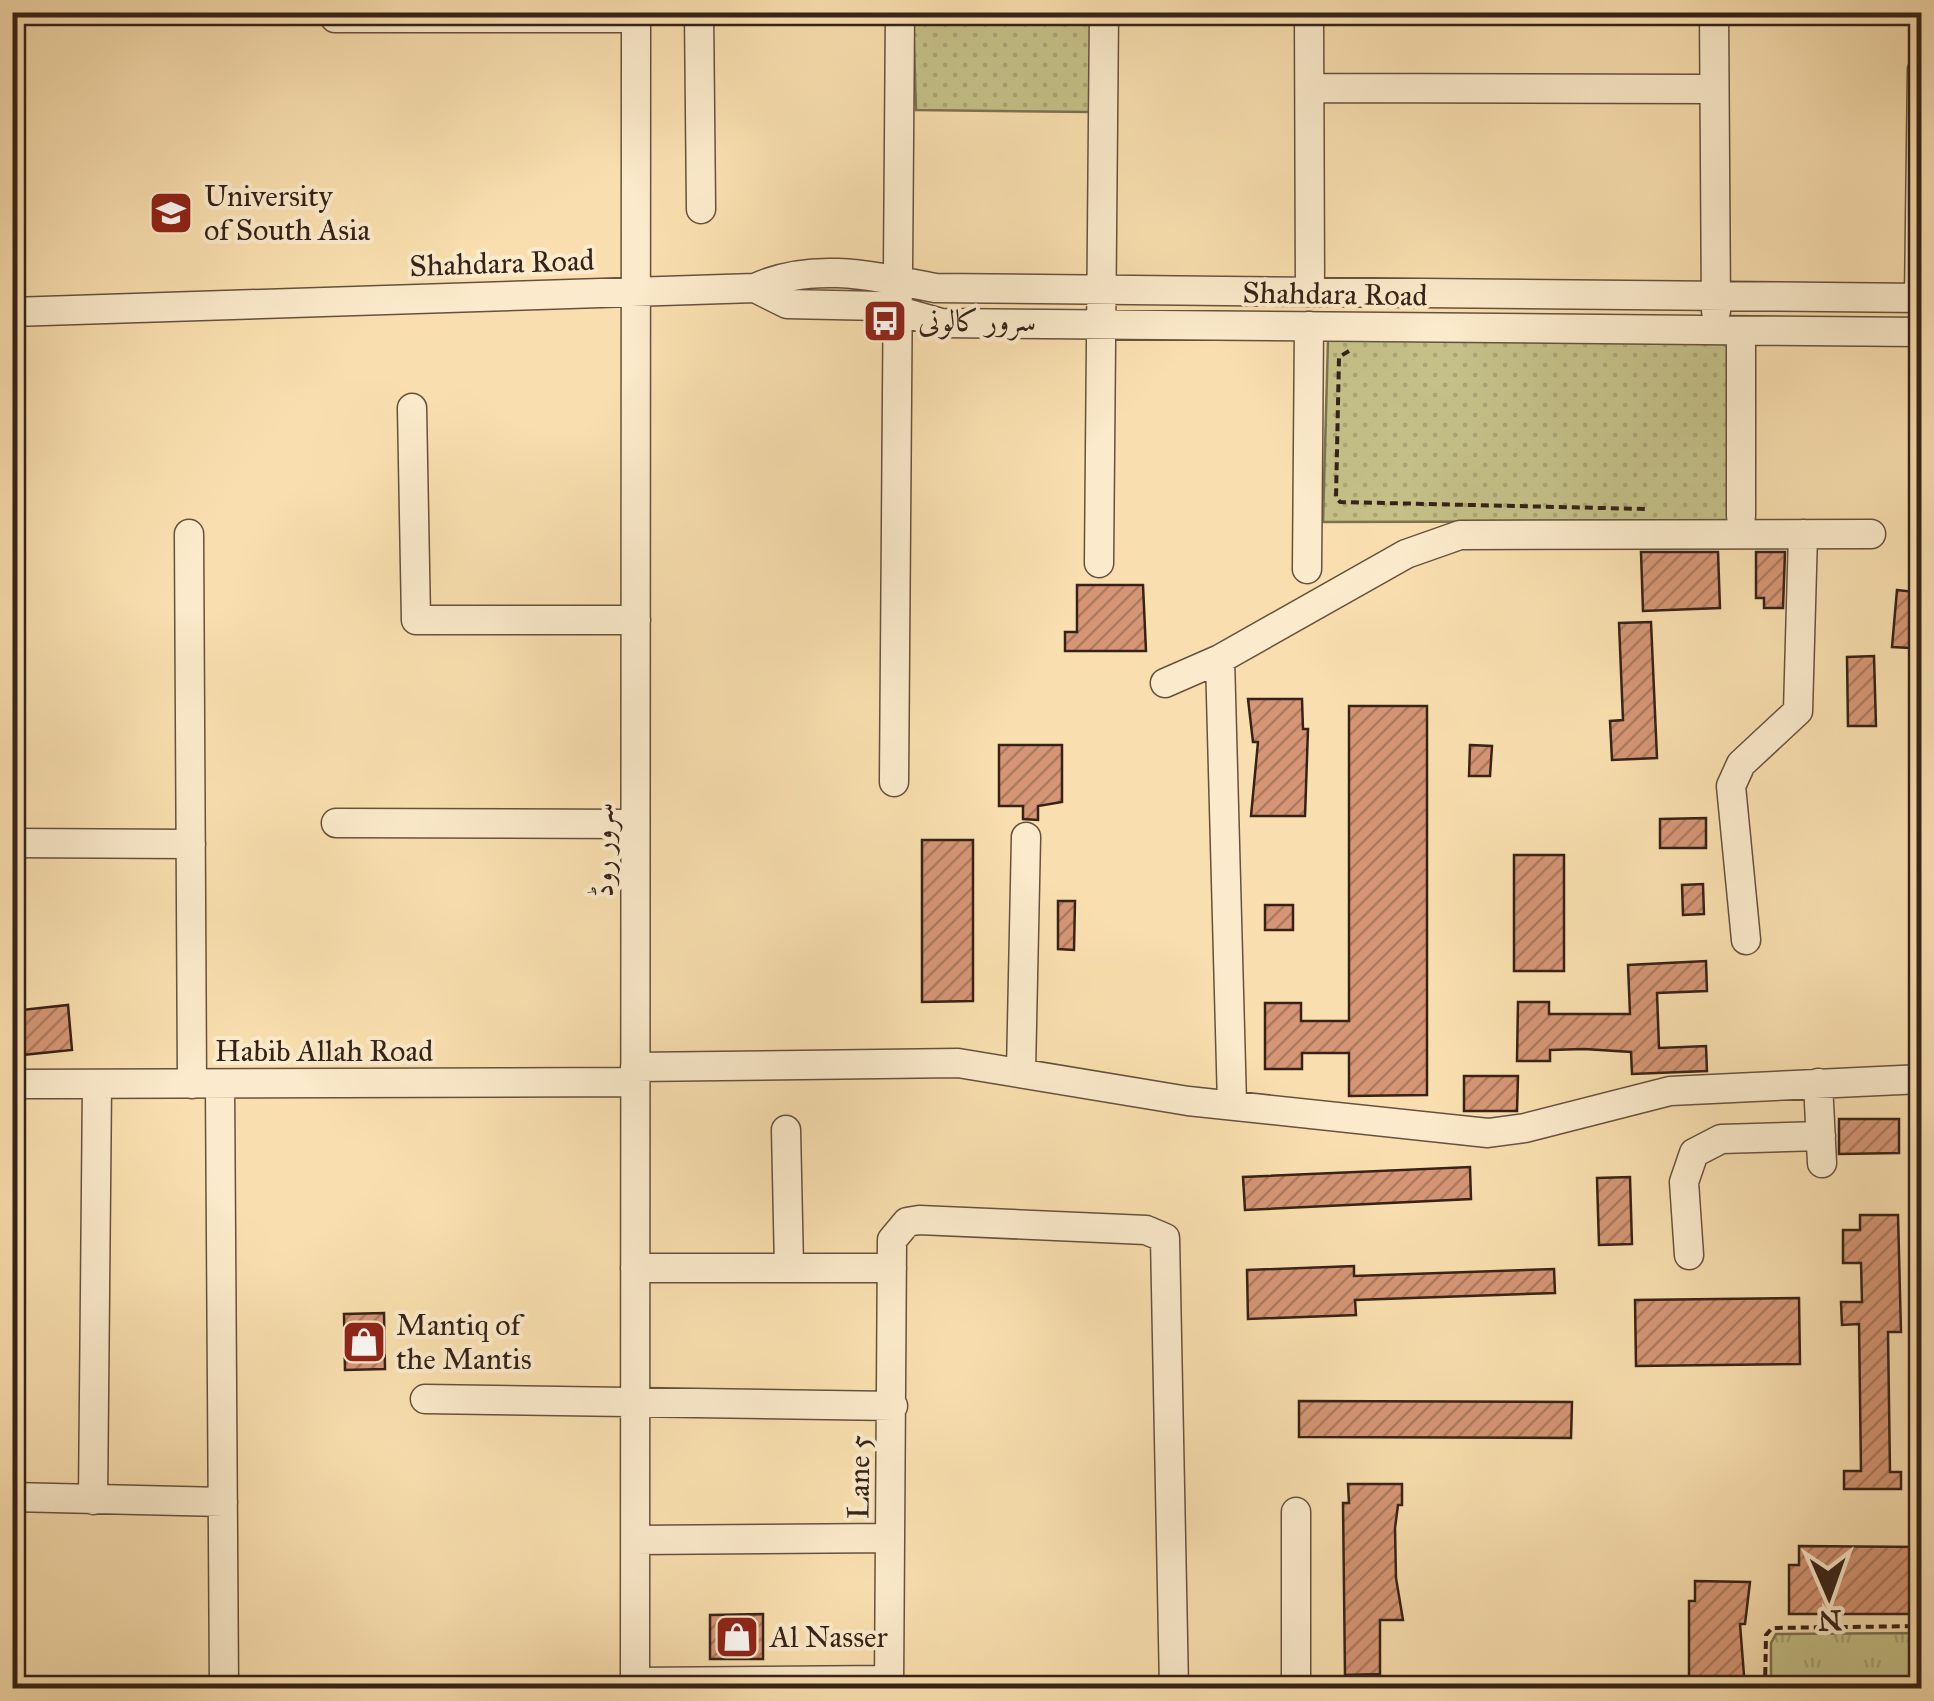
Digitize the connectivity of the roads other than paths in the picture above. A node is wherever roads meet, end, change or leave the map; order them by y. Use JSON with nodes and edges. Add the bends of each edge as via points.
{"nodes":[{"id":1,"x":699,"y":12,"type":"edge"},
{"id":2,"x":900,"y":12,"type":"edge"},
{"id":3,"x":1104,"y":12,"type":"edge"},
{"id":4,"x":1309,"y":12,"type":"edge"},
{"id":5,"x":1714,"y":12,"type":"edge"},
{"id":6,"x":636,"y":15,"type":"edge"},
{"id":7,"x":335,"y":18,"type":"dead end"},
{"id":8,"x":1922,"y":70,"type":"edge"},
{"id":9,"x":1310,"y":88,"type":"junction"},
{"id":10,"x":1712,"y":89,"type":"junction"},
{"id":11,"x":1921,"y":89,"type":"edge"},
{"id":12,"x":701,"y":209,"type":"dead end"},
{"id":13,"x":894,"y":278,"type":"junction"},
{"id":14,"x":755,"y":288,"type":"junction"},
{"id":15,"x":635,"y":291,"type":"junction"},
{"id":16,"x":1102,"y":291,"type":"junction"},
{"id":17,"x":1310,"y":291,"type":"junction"},
{"id":18,"x":1716,"y":294,"type":"junction"},
{"id":19,"x":1920,"y":298,"type":"edge"},
{"id":20,"x":894,"y":309,"type":"junction"},
{"id":21,"x":12,"y":312,"type":"edge"},
{"id":22,"x":1102,"y":324,"type":"junction"},
{"id":23,"x":1309,"y":326,"type":"junction"},
{"id":24,"x":1729,"y":331,"type":"junction"},
{"id":25,"x":1922,"y":332,"type":"edge"},
{"id":26,"x":412,"y":408,"type":"dead end"},
{"id":27,"x":1741,"y":516,"type":"dead end"},
{"id":28,"x":189,"y":534,"type":"dead end"},
{"id":29,"x":1803,"y":534,"type":"junction"},
{"id":30,"x":1871,"y":534,"type":"dead end"},
{"id":31,"x":1099,"y":563,"type":"dead end"},
{"id":32,"x":1307,"y":570,"type":"dead end"},
{"id":33,"x":636,"y":620,"type":"junction"},
{"id":34,"x":1220,"y":658,"type":"junction"},
{"id":35,"x":1166,"y":683,"type":"dead end"},
{"id":36,"x":894,"y":782,"type":"dead end"},
{"id":37,"x":336,"y":824,"type":"dead end"},
{"id":38,"x":635,"y":824,"type":"junction"},
{"id":39,"x":1026,"y":837,"type":"dead end"},
{"id":40,"x":12,"y":842,"type":"edge"},
{"id":41,"x":191,"y":844,"type":"junction"},
{"id":42,"x":1746,"y":940,"type":"dead end"},
{"id":43,"x":1021,"y":1071,"type":"junction"},
{"id":44,"x":635,"y":1074,"type":"junction"},
{"id":45,"x":1922,"y":1079,"type":"edge"},
{"id":46,"x":1818,"y":1083,"type":"junction"},
{"id":47,"x":12,"y":1084,"type":"edge"},
{"id":48,"x":206,"y":1084,"type":"junction"},
{"id":49,"x":97,"y":1085,"type":"junction"},
{"id":50,"x":1232,"y":1104,"type":"junction"},
{"id":51,"x":786,"y":1130,"type":"dead end"},
{"id":52,"x":1688,"y":1255,"type":"dead end"},
{"id":53,"x":789,"y":1267,"type":"junction"},
{"id":54,"x":635,"y":1268,"type":"junction"},
{"id":55,"x":892,"y":1268,"type":"junction"},
{"id":56,"x":426,"y":1399,"type":"dead end"},
{"id":57,"x":635,"y":1404,"type":"junction"},
{"id":58,"x":893,"y":1406,"type":"junction"},
{"id":59,"x":12,"y":1497,"type":"edge"},
{"id":60,"x":93,"y":1500,"type":"junction"},
{"id":61,"x":224,"y":1502,"type":"junction"},
{"id":62,"x":1296,"y":1512,"type":"dead end"},
{"id":63,"x":890,"y":1538,"type":"junction"},
{"id":64,"x":635,"y":1540,"type":"junction"},
{"id":65,"x":889,"y":1684,"type":"edge"},
{"id":66,"x":635,"y":1685,"type":"edge"},
{"id":67,"x":224,"y":1688,"type":"edge"},
{"id":68,"x":1174,"y":1688,"type":"edge"},
{"id":69,"x":1296,"y":1688,"type":"edge"}],
"edges":[{"from":1,"to":12,"type":"street"},
{"from":2,"to":13,"type":"street"},
{"from":3,"to":16,"type":"street"},
{"from":4,"to":9,"type":"street"},
{"from":5,"to":10,"type":"street"},
{"from":6,"to":7,"type":"street"},
{"from":6,"to":15,"type":"street","name":"سرور روڈ"},
{"from":8,"to":11,"type":"street"},
{"from":9,"to":10,"type":"street"},
{"from":9,"to":17,"type":"street"},
{"from":10,"to":18,"type":"street"},
{"from":11,"to":19,"type":"street"},
{"from":13,"to":14,"type":"street","name":"Shahdara Road","via":[[786,274]]},
{"from":13,"to":16,"type":"street","name":"Shahdara Road","via":[[934,288]]},
{"from":13,"to":20,"type":"street"},
{"from":14,"to":15,"type":"street","name":"Shahdara Road"},
{"from":14,"to":20,"type":"street","name":"Shahdara Road","via":[[787,304]]},
{"from":15,"to":21,"type":"street","name":"Shahdara Road"},
{"from":15,"to":33,"type":"street","name":"سرور روڈ"},
{"from":16,"to":17,"type":"street","name":"Shahdara Road"},
{"from":16,"to":22,"type":"street"},
{"from":17,"to":18,"type":"street","name":"Shahdara Road"},
{"from":18,"to":19,"type":"street","name":"Shahdara Road"},
{"from":18,"to":24,"type":"street"},
{"from":20,"to":22,"type":"street","name":"Shahdara Road","via":[[941,322]]},
{"from":20,"to":36,"type":"street"},
{"from":22,"to":23,"type":"street","name":"Shahdara Road"},
{"from":22,"to":31,"type":"street"},
{"from":23,"to":24,"type":"street","name":"Shahdara Road"},
{"from":23,"to":32,"type":"street"},
{"from":24,"to":25,"type":"street","name":"Shahdara Road"},
{"from":24,"to":27,"type":"street"},
{"from":26,"to":33,"type":"street","via":[[416,620]]},
{"from":28,"to":41,"type":"street"},
{"from":29,"to":30,"type":"street"},
{"from":29,"to":34,"type":"street","via":[[1460,535],[1406,554]]},
{"from":29,"to":42,"type":"street","via":[[1798,710],[1741,764],[1731,786]]},
{"from":33,"to":38,"type":"street","name":"سرور روڈ"},
{"from":34,"to":35,"type":"street"},
{"from":34,"to":50,"type":"street"},
{"from":37,"to":38,"type":"street"},
{"from":38,"to":44,"type":"street","name":"سرور روڈ"},
{"from":39,"to":43,"type":"street"},
{"from":40,"to":41,"type":"street"},
{"from":41,"to":48,"type":"street"},
{"from":43,"to":44,"type":"street","name":"Habib Allah Road","via":[[958,1063]]},
{"from":43,"to":50,"type":"street","name":"Habib Allah Road"},
{"from":44,"to":48,"type":"street","name":"Habib Allah Road"},
{"from":44,"to":54,"type":"street","name":"سرور روڈ"},
{"from":45,"to":46,"type":"street","name":"Habib Allah Road"},
{"from":46,"to":50,"type":"street","name":"Habib Allah Road","via":[[1640,1096],[1504,1133]]},
{"from":46,"to":52,"type":"street","via":[[1821,1150],[1721,1139],[1694,1153],[1684,1182]]},
{"from":47,"to":49,"type":"street","name":"Habib Allah Road"},
{"from":48,"to":49,"type":"street","name":"Habib Allah Road"},
{"from":48,"to":61,"type":"street"},
{"from":49,"to":60,"type":"street"},
{"from":51,"to":53,"type":"street"},
{"from":53,"to":54,"type":"street"},
{"from":53,"to":55,"type":"street"},
{"from":54,"to":57,"type":"street","name":"سرور روڈ"},
{"from":55,"to":58,"type":"street","name":"Lane 5"},
{"from":55,"to":68,"type":"street","name":"Lane 5","via":[[896,1230],[919,1220],[1146,1230],[1165,1238]]},
{"from":56,"to":57,"type":"street"},
{"from":57,"to":58,"type":"street"},
{"from":57,"to":64,"type":"street","name":"سرور روڈ"},
{"from":58,"to":63,"type":"street","name":"Lane 5"},
{"from":59,"to":60,"type":"street"},
{"from":60,"to":61,"type":"street"},
{"from":61,"to":67,"type":"street"},
{"from":62,"to":69,"type":"street"},
{"from":63,"to":64,"type":"street"},
{"from":63,"to":65,"type":"street","name":"Lane 5"},
{"from":64,"to":66,"type":"street","name":"سرور روڈ"},
{"from":65,"to":66,"type":"street"}]}
